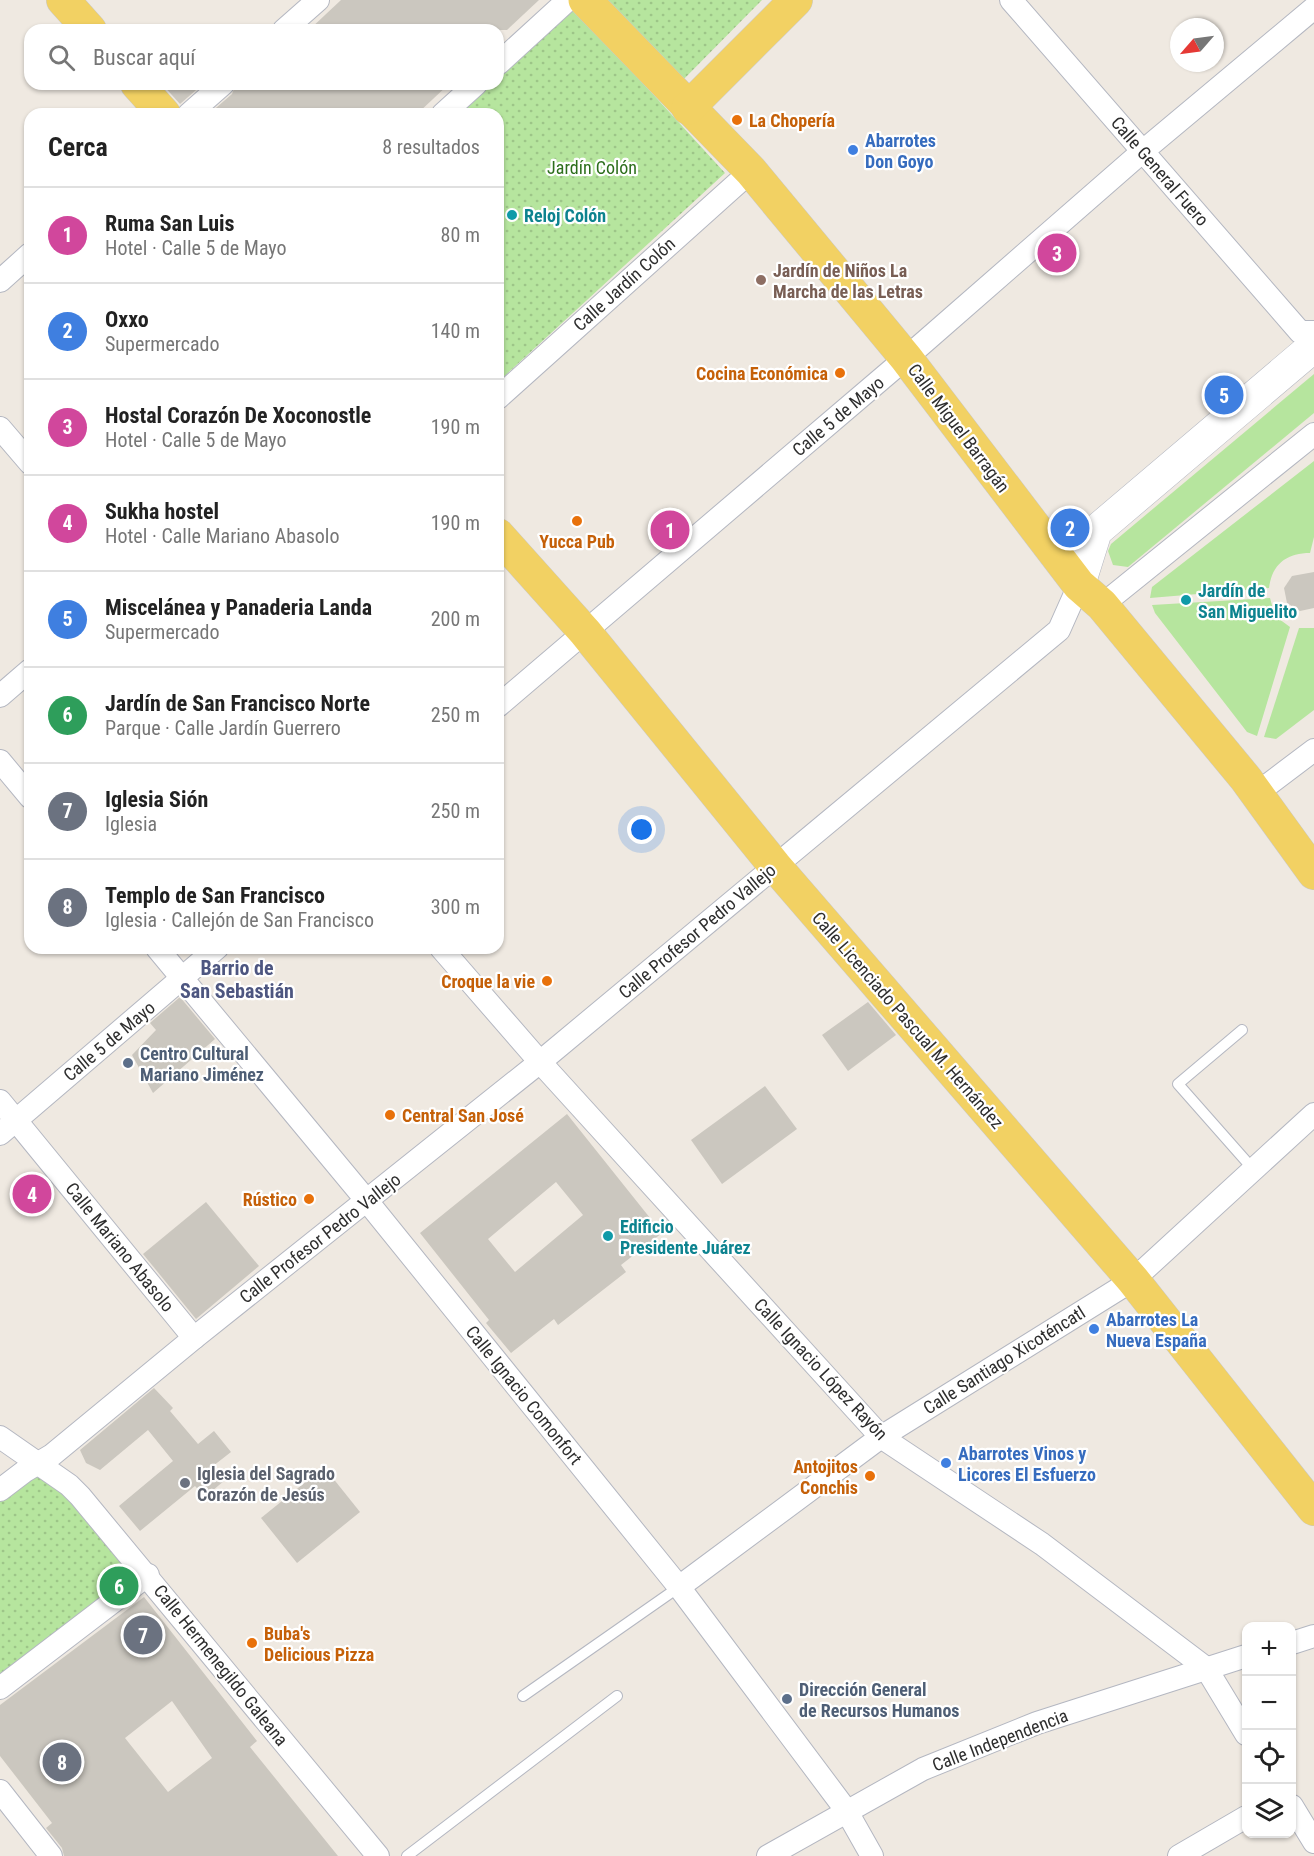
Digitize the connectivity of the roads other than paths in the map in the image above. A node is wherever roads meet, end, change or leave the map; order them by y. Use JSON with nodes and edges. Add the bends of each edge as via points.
{"nodes":[{"id":1,"x":63,"y":0,"type":"edge"},
{"id":2,"x":318,"y":0,"type":"edge"},
{"id":3,"x":567,"y":0,"type":"edge"},
{"id":4,"x":585,"y":0,"type":"edge"},
{"id":5,"x":1011,"y":0,"type":"edge"},
{"id":6,"x":787,"y":3,"type":"edge"},
{"id":7,"x":1314,"y":8,"type":"edge"},
{"id":8,"x":85,"y":24,"type":"edge"},
{"id":9,"x":291,"y":24,"type":"edge"},
{"id":10,"x":504,"y":58,"type":"edge"},
{"id":11,"x":142,"y":90,"type":"edge"},
{"id":12,"x":216,"y":90,"type":"edge"},
{"id":13,"x":469,"y":90,"type":"edge"},
{"id":14,"x":159,"y":108,"type":"edge"},
{"id":15,"x":196,"y":108,"type":"edge"},
{"id":16,"x":450,"y":108,"type":"edge"},
{"id":17,"x":688,"y":108,"type":"junction"},
{"id":18,"x":1143,"y":151,"type":"junction"},
{"id":19,"x":751,"y":171,"type":"junction"},
{"id":20,"x":24,"y":259,"type":"edge"},
{"id":21,"x":0,"y":281,"type":"edge"},
{"id":22,"x":1314,"y":332,"type":"edge"},
{"id":23,"x":1314,"y":346,"type":"edge"},
{"id":24,"x":906,"y":358,"type":"junction"},
{"id":25,"x":504,"y":393,"type":"edge"},
{"id":26,"x":0,"y":428,"type":"edge"},
{"id":27,"x":1314,"y":434,"type":"edge"},
{"id":28,"x":24,"y":456,"type":"edge"},
{"id":29,"x":504,"y":550,"type":"edge"},
{"id":30,"x":1090,"y":595,"type":"junction"},
{"id":31,"x":585,"y":632,"type":"junction"},
{"id":32,"x":24,"y":675,"type":"edge"},
{"id":33,"x":0,"y":696,"type":"edge"},
{"id":34,"x":504,"y":701,"type":"edge"},
{"id":35,"x":1314,"y":750,"type":"edge"},
{"id":36,"x":0,"y":761,"type":"edge"},
{"id":37,"x":24,"y":790,"type":"edge"},
{"id":38,"x":1257,"y":793,"type":"junction"},
{"id":39,"x":775,"y":866,"type":"junction"},
{"id":40,"x":1314,"y":873,"type":"edge"},
{"id":41,"x":162,"y":954,"type":"edge"},
{"id":42,"x":211,"y":954,"type":"edge"},
{"id":43,"x":446,"y":954,"type":"edge"},
{"id":44,"x":182,"y":979,"type":"junction"},
{"id":45,"x":1242,"y":1029,"type":"dead end"},
{"id":46,"x":540,"y":1062,"type":"junction"},
{"id":47,"x":0,"y":1101,"type":"edge"},
{"id":48,"x":1314,"y":1114,"type":"edge"},
{"id":49,"x":8,"y":1127,"type":"edge"},
{"id":50,"x":1253,"y":1169,"type":"junction"},
{"id":51,"x":367,"y":1201,"type":"junction"},
{"id":52,"x":1133,"y":1281,"type":"junction"},
{"id":53,"x":194,"y":1338,"type":"junction"},
{"id":54,"x":0,"y":1437,"type":"edge"},
{"id":55,"x":881,"y":1437,"type":"junction"},
{"id":56,"x":31,"y":1468,"type":"junction"},
{"id":57,"x":0,"y":1490,"type":"edge"},
{"id":58,"x":1314,"y":1509,"type":"edge"},
{"id":59,"x":148,"y":1575,"type":"junction"},
{"id":60,"x":678,"y":1587,"type":"junction"},
{"id":61,"x":1314,"y":1636,"type":"edge"},
{"id":62,"x":1296,"y":1642,"type":"edge"},
{"id":63,"x":1242,"y":1657,"type":"edge"},
{"id":64,"x":1206,"y":1668,"type":"junction"},
{"id":65,"x":0,"y":1688,"type":"edge"},
{"id":66,"x":523,"y":1696,"type":"dead end"},
{"id":67,"x":617,"y":1696,"type":"dead end"},
{"id":68,"x":1244,"y":1730,"type":"edge"},
{"id":69,"x":0,"y":1791,"type":"edge"},
{"id":70,"x":846,"y":1810,"type":"junction"},
{"id":71,"x":1296,"y":1813,"type":"edge"},
{"id":72,"x":1242,"y":1819,"type":"edge"},
{"id":73,"x":1314,"y":1842,"type":"edge"},
{"id":74,"x":51,"y":1856,"type":"edge"},
{"id":75,"x":378,"y":1856,"type":"edge"},
{"id":76,"x":407,"y":1856,"type":"edge"},
{"id":77,"x":768,"y":1856,"type":"edge"},
{"id":78,"x":872,"y":1856,"type":"edge"},
{"id":79,"x":1179,"y":1856,"type":"edge"}],
"edges":[{"from":1,"to":8,"type":"main road"},
{"from":2,"to":9,"type":"street"},
{"from":3,"to":10,"type":"street"},
{"from":4,"to":17,"type":"main road","name":"Calle Miguel Barragán"},
{"from":5,"to":18,"type":"street","name":"Calle General Fuero"},
{"from":6,"to":17,"type":"main road"},
{"from":7,"to":18,"type":"street","name":"Calle 5 de Mayo"},
{"from":11,"to":14,"type":"main road"},
{"from":12,"to":15,"type":"street"},
{"from":13,"to":16,"type":"street"},
{"from":17,"to":19,"type":"main road","name":"Calle Miguel Barragán"},
{"from":18,"to":22,"type":"street","name":"Calle General Fuero","via":[[1300,332]]},
{"from":18,"to":24,"type":"street","name":"Calle 5 de Mayo"},
{"from":19,"to":24,"type":"main road","name":"Calle Miguel Barragán"},
{"from":19,"to":25,"type":"street","name":"Calle Jardín Colón"},
{"from":20,"to":21,"type":"street"},
{"from":23,"to":30,"type":"street","name":"Calle Profesor Pedro Vallejo","via":[[1096,531]]},
{"from":24,"to":30,"type":"main road","name":"Calle Miguel Barragán"},
{"from":24,"to":31,"type":"street","name":"Calle 5 de Mayo"},
{"from":26,"to":28,"type":"street"},
{"from":27,"to":30,"type":"street"},
{"from":29,"to":31,"type":"main road","name":"Calle Licenciado Pascual M. Hernández"},
{"from":30,"to":38,"type":"main road","name":"Calle Miguel Barragán"},
{"from":30,"to":39,"type":"street","name":"Calle Profesor Pedro Vallejo","via":[[1059,630]]},
{"from":31,"to":34,"type":"street","name":"Calle 5 de Mayo"},
{"from":31,"to":39,"type":"main road","name":"Calle Licenciado Pascual M. Hernández"},
{"from":32,"to":33,"type":"street"},
{"from":35,"to":38,"type":"street"},
{"from":36,"to":37,"type":"street"},
{"from":38,"to":40,"type":"main road","name":"Calle Miguel Barragán"},
{"from":39,"to":46,"type":"street","name":"Calle Profesor Pedro Vallejo"},
{"from":39,"to":52,"type":"main road","name":"Calle Licenciado Pascual M. Hernández"},
{"from":41,"to":44,"type":"street","name":"Calle Ignacio Comonfort"},
{"from":42,"to":44,"type":"street","name":"Calle 5 de Mayo"},
{"from":43,"to":46,"type":"street","name":"Calle Ignacio López Rayón"},
{"from":44,"to":49,"type":"street","name":"Calle 5 de Mayo"},
{"from":44,"to":51,"type":"street","name":"Calle Ignacio Comonfort"},
{"from":45,"to":50,"type":"lane","via":[[1178,1084]]},
{"from":46,"to":51,"type":"street","name":"Calle Profesor Pedro Vallejo"},
{"from":46,"to":55,"type":"street","name":"Calle Ignacio López Rayón"},
{"from":47,"to":49,"type":"street","name":"Calle Mariano Abasolo"},
{"from":48,"to":50,"type":"street","name":"Calle Santiago Xicoténcatl"},
{"from":49,"to":53,"type":"street","name":"Calle Mariano Abasolo"},
{"from":50,"to":52,"type":"street","name":"Calle Santiago Xicoténcatl"},
{"from":51,"to":53,"type":"street","name":"Calle Profesor Pedro Vallejo"},
{"from":51,"to":60,"type":"street","name":"Calle Ignacio Comonfort"},
{"from":52,"to":55,"type":"street","name":"Calle Santiago Xicoténcatl"},
{"from":52,"to":58,"type":"main road","name":"Calle Licenciado Pascual M. Hernández"},
{"from":53,"to":56,"type":"street","name":"Calle Profesor Pedro Vallejo"},
{"from":54,"to":56,"type":"street","name":"Calle Hermenegildo Galeana"},
{"from":55,"to":60,"type":"street","name":"Calle Santiago Xicoténcatl"},
{"from":55,"to":64,"type":"street","name":"Calle Ignacio López Rayón","via":[[1042,1544]]},
{"from":56,"to":57,"type":"street","name":"Calle Profesor Pedro Vallejo"},
{"from":56,"to":59,"type":"street","name":"Calle Hermenegildo Galeana","via":[[69,1485]]},
{"from":59,"to":65,"type":"street"},
{"from":59,"to":75,"type":"street","name":"Calle Hermenegildo Galeana"},
{"from":60,"to":66,"type":"lane"},
{"from":60,"to":70,"type":"street","name":"Calle Ignacio Comonfort"},
{"from":61,"to":62,"type":"street"},
{"from":63,"to":64,"type":"street","name":"Calle Independencia"},
{"from":64,"to":68,"type":"street","name":"Calle Ignacio López Rayón"},
{"from":64,"to":70,"type":"street","name":"Calle Independencia","via":[[1037,1723],[923,1769]]},
{"from":67,"to":76,"type":"lane"},
{"from":69,"to":74,"type":"street"},
{"from":70,"to":77,"type":"street","name":"Calle Independencia"},
{"from":70,"to":78,"type":"street","name":"Calle Ignacio Comonfort"},
{"from":71,"to":73,"type":"street"},
{"from":72,"to":79,"type":"street"}]}
